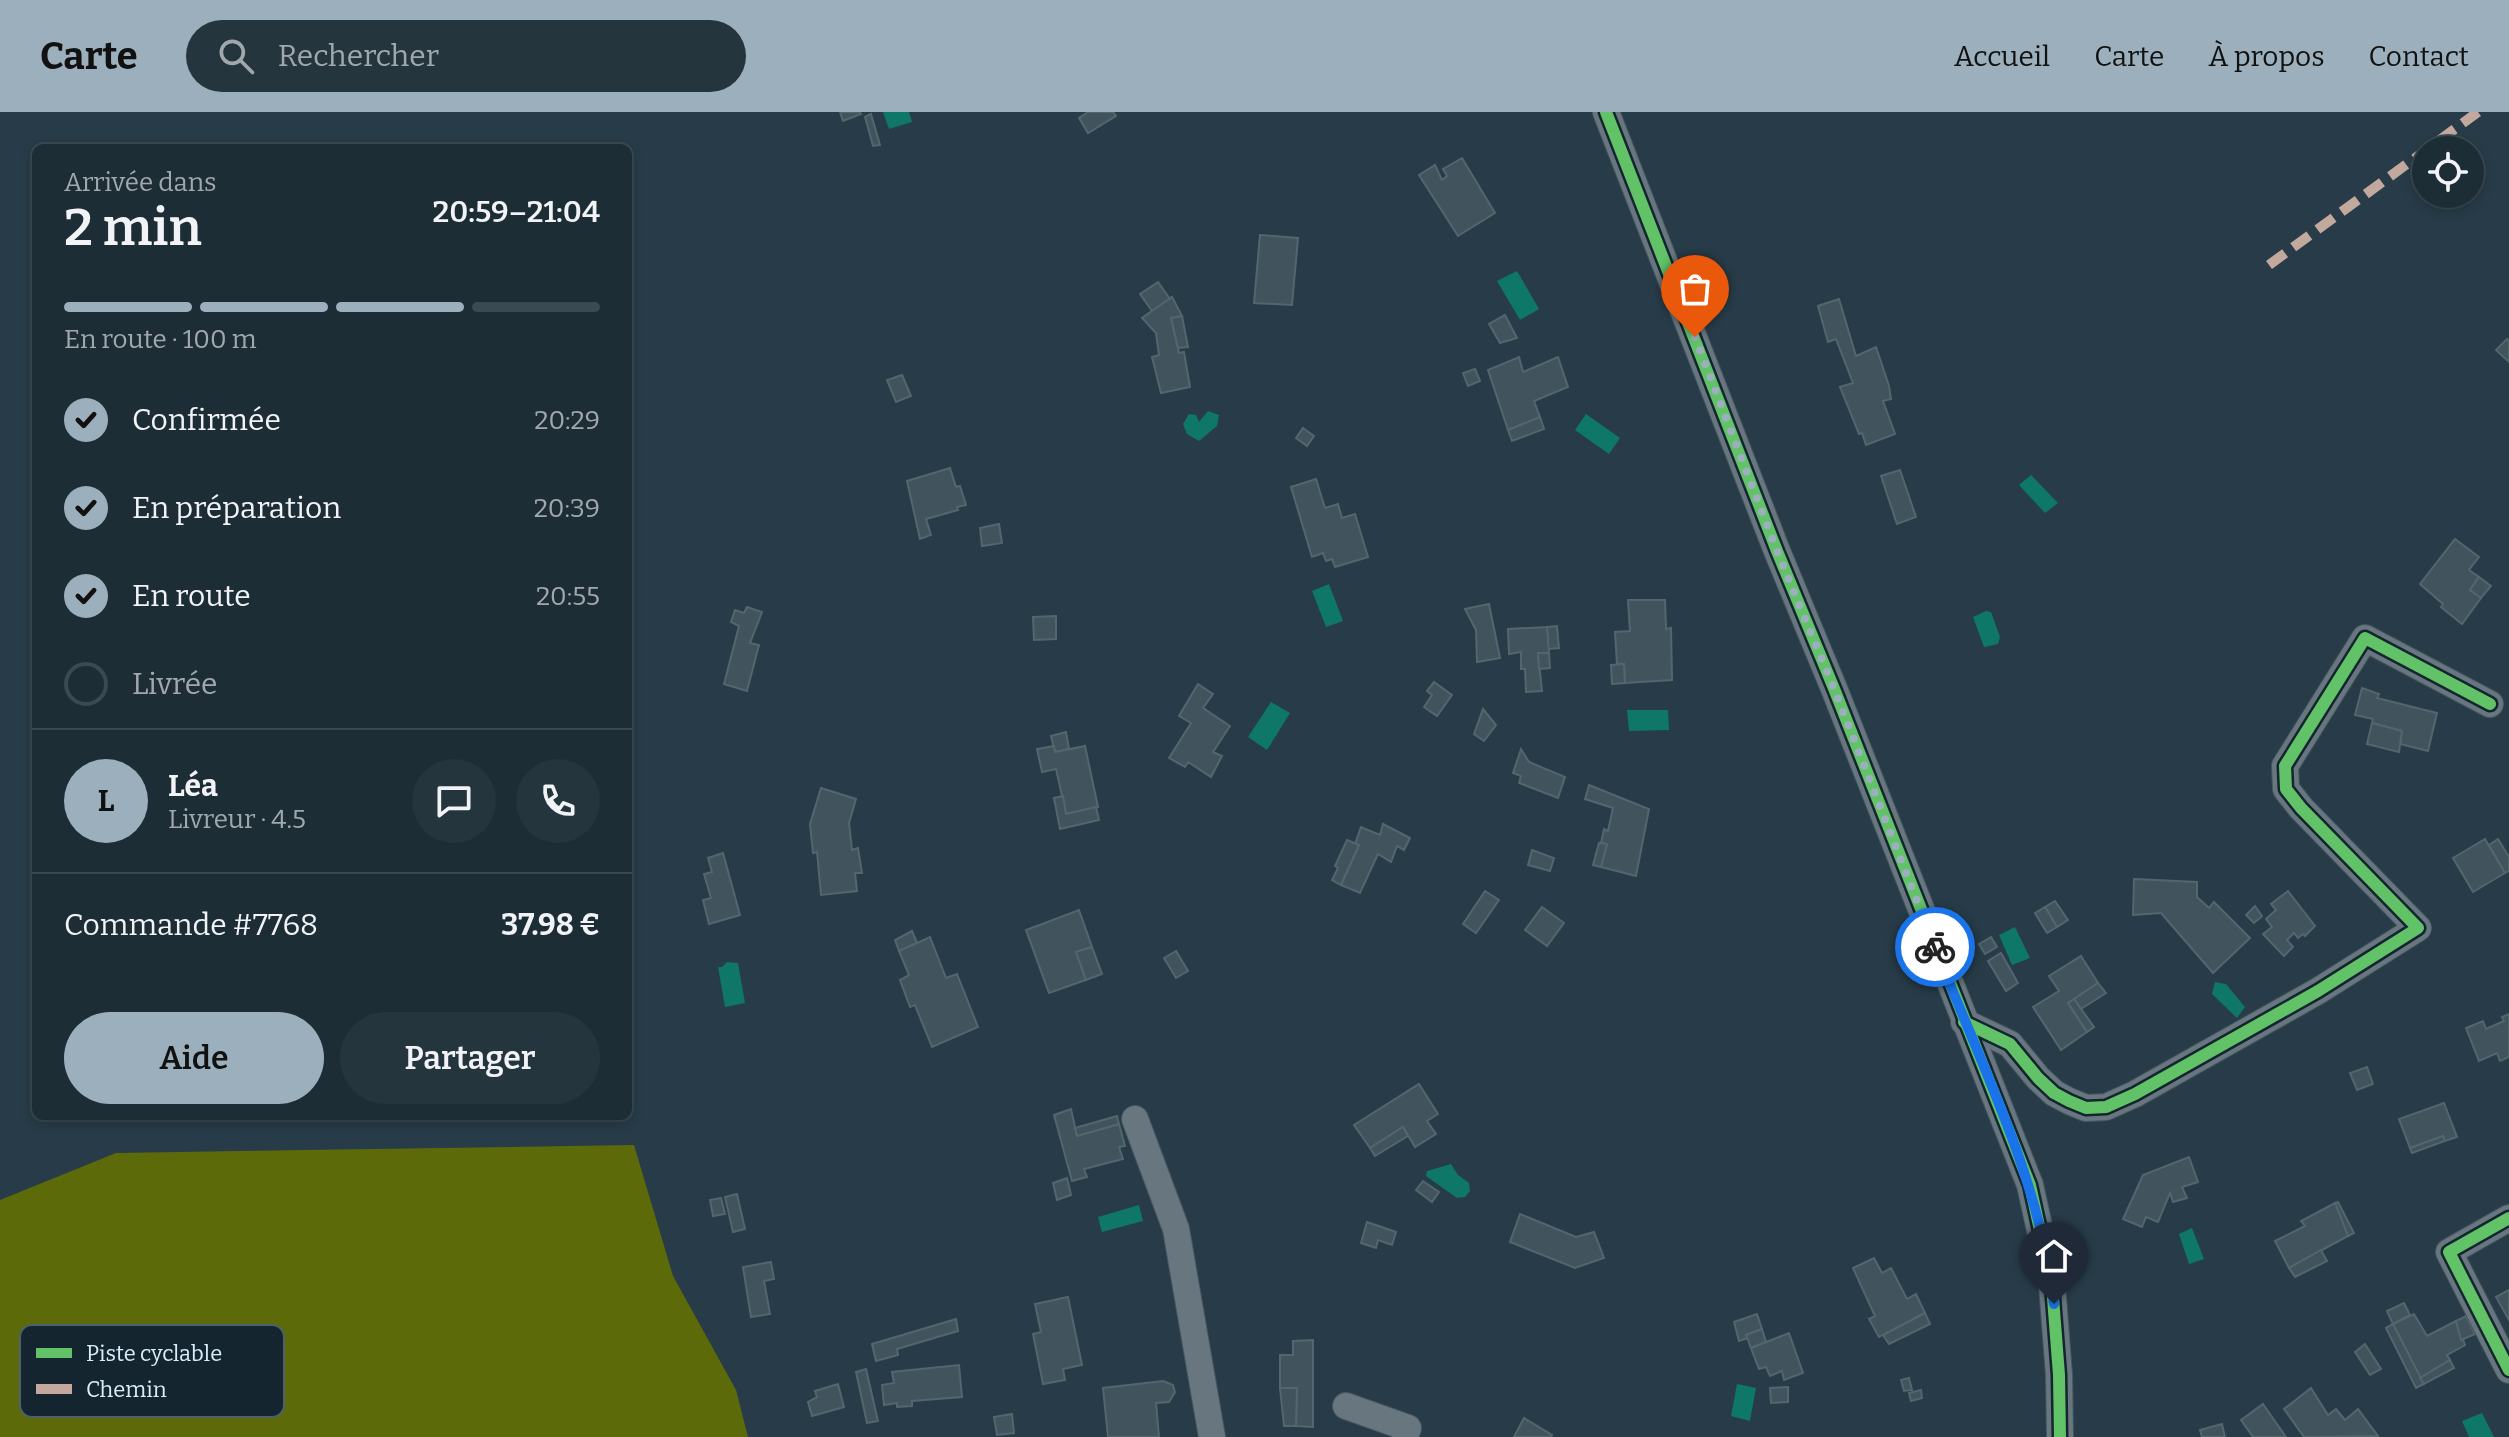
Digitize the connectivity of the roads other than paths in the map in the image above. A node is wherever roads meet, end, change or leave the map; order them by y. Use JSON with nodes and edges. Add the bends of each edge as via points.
{"nodes":[{"id":1,"x":1606,"y":112,"type":"edge"},
{"id":2,"x":2490,"y":704,"type":"dead end"},
{"id":3,"x":1964,"y":1022,"type":"junction"},
{"id":4,"x":1135,"y":1119,"type":"dead end"},
{"id":5,"x":2509,"y":1218,"type":"edge"},
{"id":6,"x":2509,"y":1370,"type":"edge"},
{"id":7,"x":1346,"y":1406,"type":"dead end"},
{"id":8,"x":2061,"y":1435,"type":"edge"},
{"id":9,"x":1212,"y":1437,"type":"edge"},
{"id":10,"x":1405,"y":1437,"type":"edge"}],
"edges":[{"from":1,"to":3,"type":"street"},
{"from":2,"to":3,"type":"street","via":[[2365,638],[2285,766],[2286,789],[2301,808],[2418,928],[2318,991],[2106,1107],[2086,1108],[2054,1093],[2010,1044]]},
{"from":3,"to":8,"type":"street","via":[[2033,1198],[2052,1285]]},
{"from":4,"to":9,"type":"street","via":[[1176,1229]]},
{"from":5,"to":6,"type":"street","via":[[2449,1252]]},
{"from":7,"to":10,"type":"street","via":[[1408,1428]]}]}
